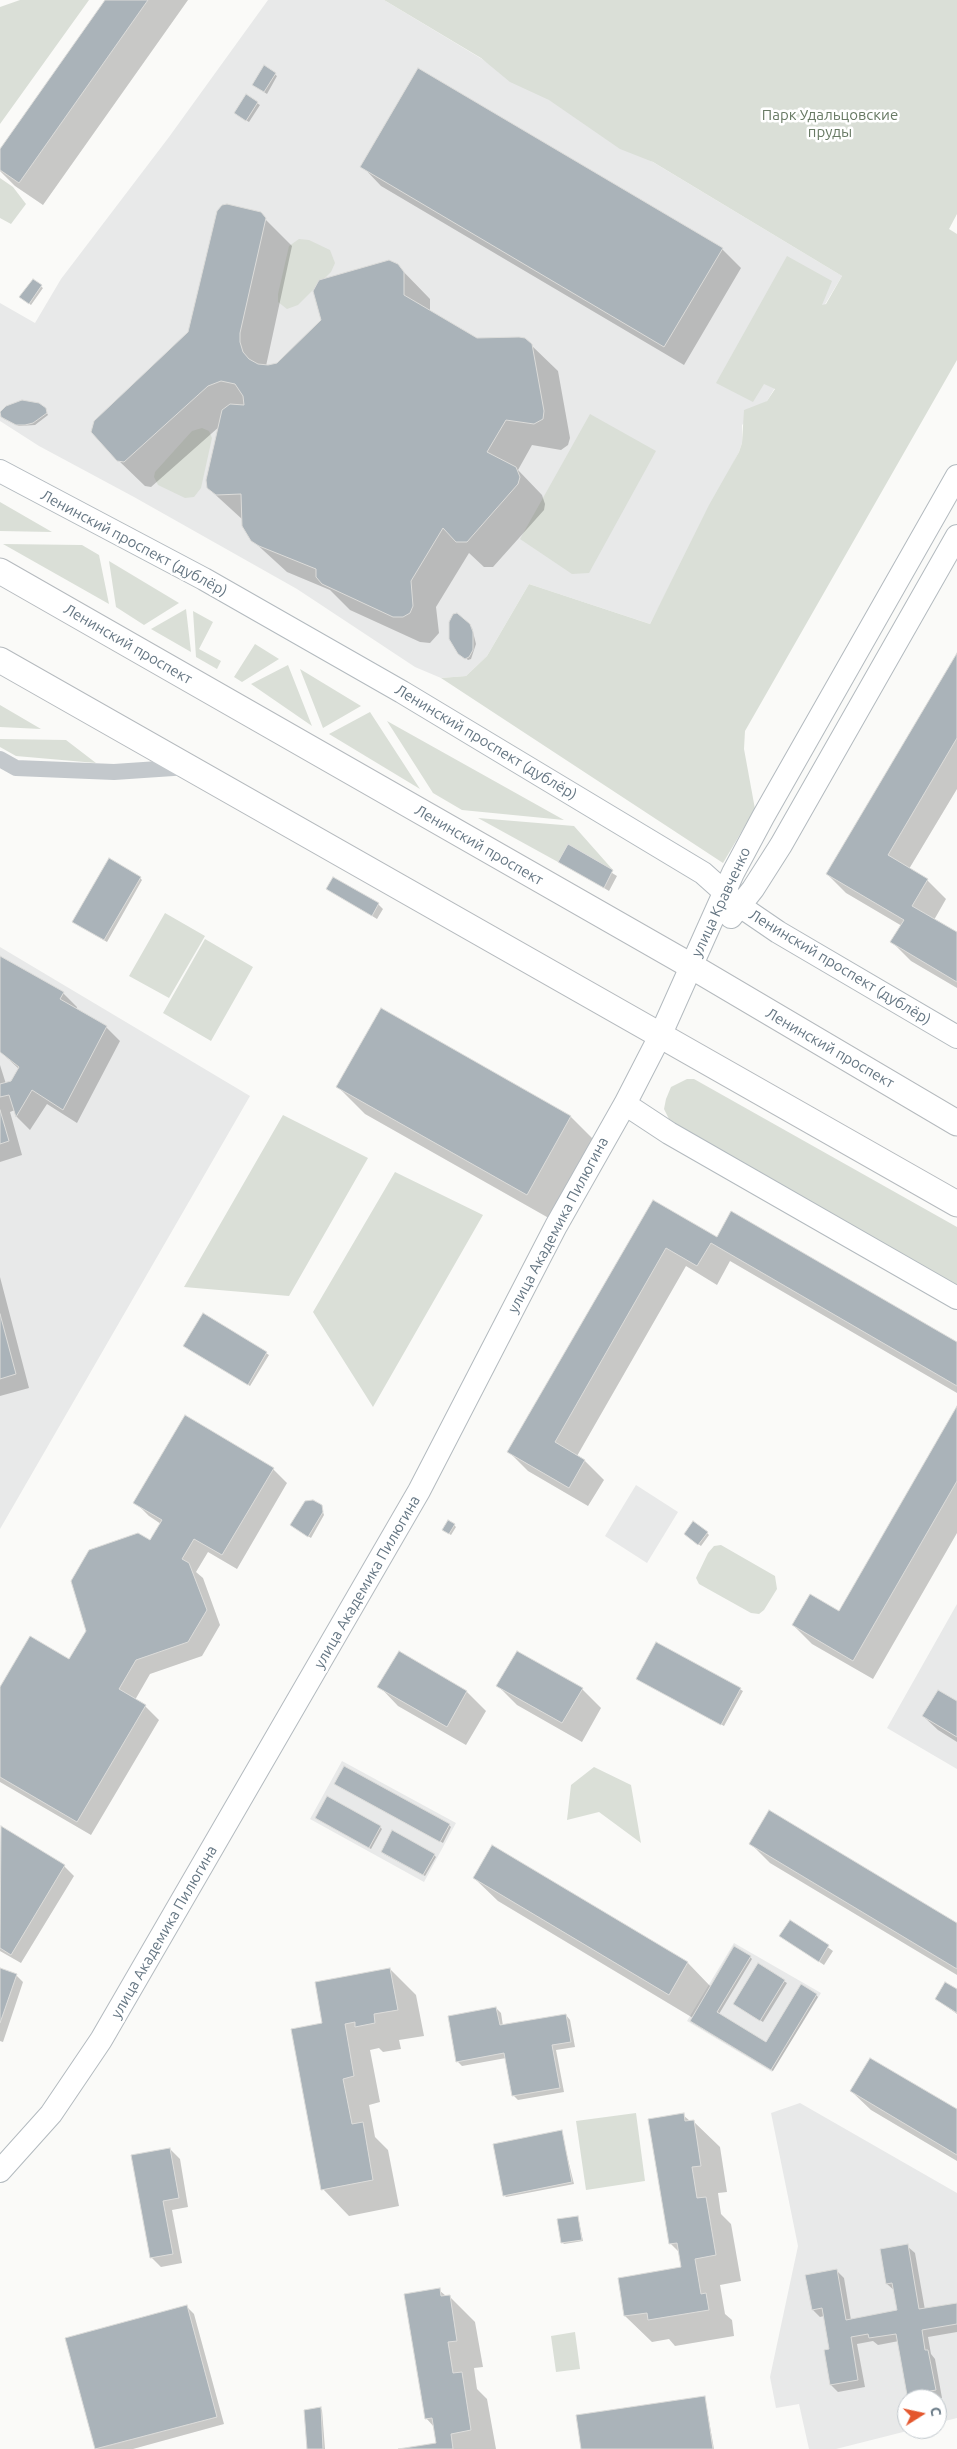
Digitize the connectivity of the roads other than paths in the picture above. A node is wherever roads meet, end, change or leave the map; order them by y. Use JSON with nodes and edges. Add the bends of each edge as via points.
{"nodes":[{"id":1,"x":0,"y":471,"type":"edge"},
{"id":2,"x":957,"y":476,"type":"edge"},
{"id":3,"x":957,"y":536,"type":"edge"},
{"id":4,"x":0,"y":570,"type":"edge"},
{"id":5,"x":0,"y":660,"type":"edge"},
{"id":6,"x":0,"y":759,"type":"edge"},
{"id":7,"x":188,"y":767,"type":"junction"},
{"id":8,"x":732,"y":899,"type":"junction"},
{"id":9,"x":691,"y":966,"type":"junction"},
{"id":10,"x":660,"y":1036,"type":"junction"},
{"id":11,"x":957,"y":1037,"type":"edge"},
{"id":12,"x":625,"y":1104,"type":"junction"},
{"id":13,"x":957,"y":1123,"type":"edge"},
{"id":14,"x":957,"y":1204,"type":"edge"},
{"id":15,"x":957,"y":1298,"type":"edge"},
{"id":16,"x":0,"y":2171,"type":"edge"}],
"edges":[{"from":1,"to":8,"type":"street","name":"Ленинский проспект (дублёр)","via":[[204,579],[402,692],[703,873]]},
{"from":2,"to":8,"type":"street","name":"улица Кравченко","via":[[763,817]]},
{"from":3,"to":8,"type":"street","name":"улица Кравченко","via":[[788,834],[753,889]]},
{"from":4,"to":9,"type":"main road","name":"Ленинский проспект"},
{"from":5,"to":7,"type":"main road"},
{"from":6,"to":7,"type":"street","via":[[16,768],[114,772]]},
{"from":7,"to":10,"type":"main road"},
{"from":8,"to":9,"type":"street","name":"улица Кравченко"},
{"from":8,"to":11,"type":"street","name":"Ленинский проспект (дублёр)","via":[[778,932]]},
{"from":9,"to":10,"type":"street","name":"улица Академика Пилюгина"},
{"from":9,"to":13,"type":"main road","name":"Ленинский проспект"},
{"from":10,"to":12,"type":"street","name":"улица Академика Пилюгина"},
{"from":10,"to":14,"type":"main road"},
{"from":12,"to":15,"type":"street","via":[[669,1133]]},
{"from":12,"to":16,"type":"street","name":"улица Академика Пилюгина","via":[[556,1226],[419,1491],[159,1942],[101,2040],[51,2114]]}]}
